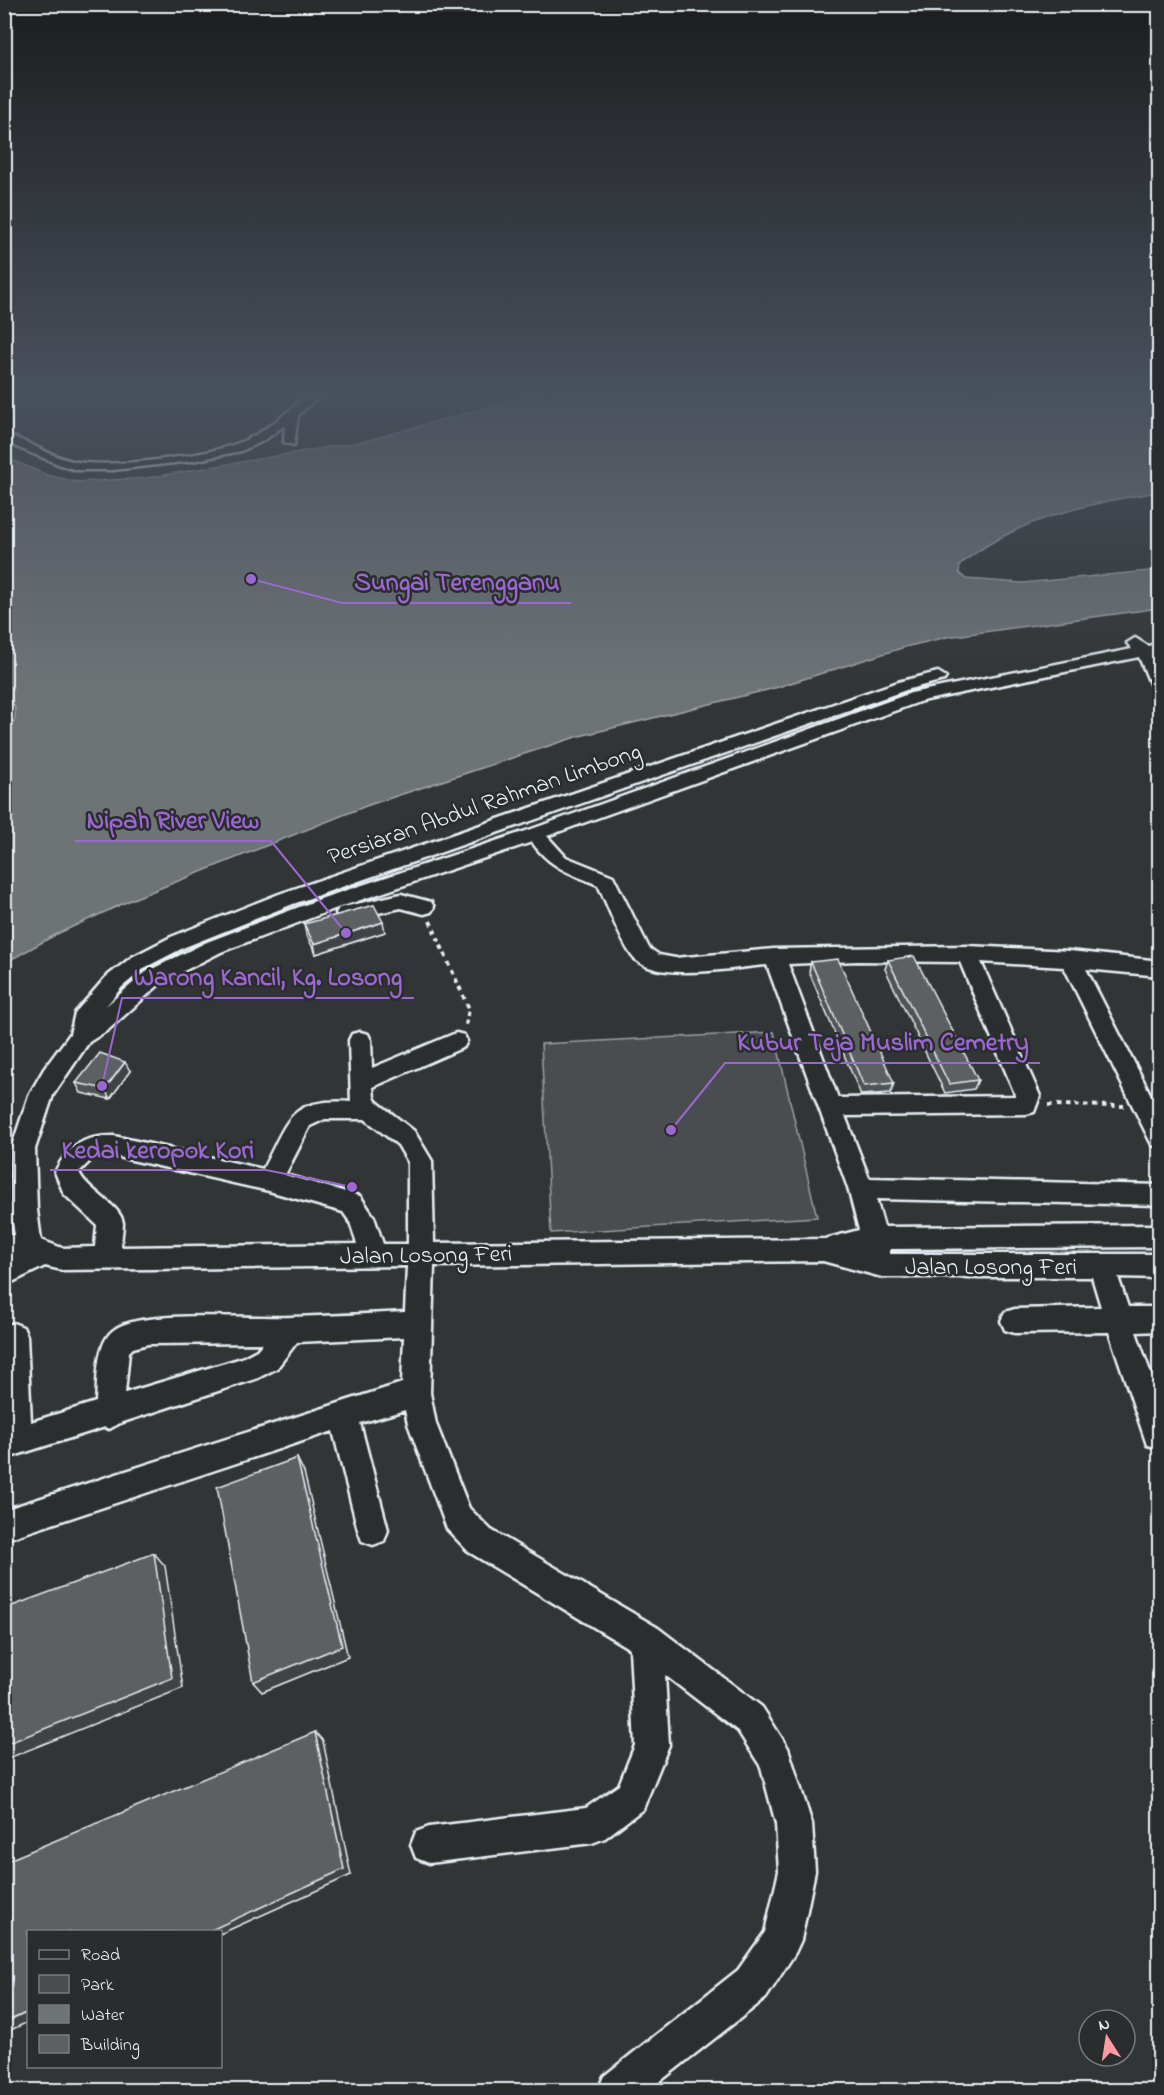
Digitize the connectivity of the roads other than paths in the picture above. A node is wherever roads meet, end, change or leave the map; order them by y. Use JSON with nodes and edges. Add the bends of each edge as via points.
{"nodes":[{"id":1,"x":1160,"y":635,"type":"edge"},
{"id":2,"x":1146,"y":646,"type":"edge"},
{"id":3,"x":1160,"y":688,"type":"edge"},
{"id":4,"x":536,"y":834,"type":"junction"},
{"id":5,"x":330,"y":903,"type":"junction"},
{"id":6,"x":424,"y":907,"type":"road end"},
{"id":7,"x":967,"y":953,"type":"junction"},
{"id":8,"x":774,"y":956,"type":"junction"},
{"id":9,"x":1070,"y":958,"type":"junction"},
{"id":10,"x":1160,"y":969,"type":"edge"},
{"id":11,"x":81,"y":1036,"type":"junction"},
{"id":12,"x":360,"y":1040,"type":"dead end"},
{"id":13,"x":456,"y":1041,"type":"road end"},
{"id":14,"x":362,"y":1082,"type":"junction"},
{"id":15,"x":830,"y":1107,"type":"junction"},
{"id":16,"x":369,"y":1109,"type":"junction"},
{"id":17,"x":1160,"y":1138,"type":"edge"},
{"id":18,"x":269,"y":1180,"type":"junction"},
{"id":19,"x":860,"y":1188,"type":"junction"},
{"id":20,"x":1160,"y":1195,"type":"edge"},
{"id":21,"x":1160,"y":1236,"type":"edge"},
{"id":22,"x":874,"y":1238,"type":"junction"},
{"id":23,"x":26,"y":1249,"type":"edge"},
{"id":24,"x":825,"y":1250,"type":"junction"},
{"id":25,"x":421,"y":1253,"type":"junction"},
{"id":26,"x":373,"y":1254,"type":"junction"},
{"id":27,"x":107,"y":1258,"type":"junction"},
{"id":28,"x":882,"y":1265,"type":"junction"},
{"id":29,"x":1101,"y":1266,"type":"junction"},
{"id":30,"x":1160,"y":1266,"type":"edge"},
{"id":31,"x":4,"y":1275,"type":"edge"},
{"id":32,"x":1118,"y":1319,"type":"junction"},
{"id":33,"x":1160,"y":1319,"type":"edge"},
{"id":34,"x":1015,"y":1321,"type":"dead end"},
{"id":35,"x":419,"y":1324,"type":"junction"},
{"id":36,"x":290,"y":1330,"type":"junction"},
{"id":37,"x":13,"y":1336,"type":"dead end"},
{"id":38,"x":417,"y":1393,"type":"junction"},
{"id":39,"x":343,"y":1414,"type":"junction"},
{"id":40,"x":109,"y":1415,"type":"junction"},
{"id":41,"x":1157,"y":1435,"type":"dead end"},
{"id":42,"x":11,"y":1444,"type":"edge"},
{"id":43,"x":4,"y":1525,"type":"edge"},
{"id":44,"x":373,"y":1530,"type":"dead end"},
{"id":45,"x":646,"y":1640,"type":"junction"},
{"id":46,"x":429,"y":1845,"type":"dead end"},
{"id":47,"x":618,"y":2091,"type":"edge"}],
"edges":[{"from":1,"to":2,"type":"street","name":"Persiaran Abdul Rahman Limbong"},
{"from":2,"to":3,"type":"street"},
{"from":2,"to":4,"type":"street","name":"Persiaran Abdul Rahman Limbong","via":[[917,697]]},
{"from":2,"to":11,"type":"street","name":"Persiaran Abdul Rahman Limbong","via":[[960,672],[904,685],[286,899],[178,942],[139,962],[114,982],[83,1019]]},
{"from":4,"to":5,"type":"street","name":"Persiaran Abdul Rahman Limbong"},
{"from":4,"to":8,"type":"street","via":[[559,861],[606,881],[641,952],[654,962],[675,965]]},
{"from":5,"to":6,"type":"street","via":[[338,913],[401,901]]},
{"from":5,"to":11,"type":"street","name":"Persiaran Abdul Rahman Limbong","via":[[189,959],[154,978]]},
{"from":7,"to":8,"type":"street"},
{"from":7,"to":9,"type":"street"},
{"from":7,"to":15,"type":"street","via":[[1028,1096],[1023,1106]]},
{"from":8,"to":15,"type":"street"},
{"from":9,"to":10,"type":"street"},
{"from":9,"to":17,"type":"street"},
{"from":11,"to":23,"type":"street","via":[[41,1095],[23,1149]]},
{"from":12,"to":14,"type":"street"},
{"from":13,"to":14,"type":"street"},
{"from":14,"to":16,"type":"street","via":[[362,1100]]},
{"from":15,"to":19,"type":"street"},
{"from":16,"to":18,"type":"street","via":[[355,1113],[317,1109],[309,1113]]},
{"from":16,"to":25,"type":"street","via":[[406,1138],[420,1161]]},
{"from":18,"to":26,"type":"street","via":[[351,1204],[362,1217]]},
{"from":18,"to":27,"type":"street","via":[[114,1146],[93,1146],[75,1155],[67,1172],[74,1187],[110,1221]]},
{"from":19,"to":20,"type":"street"},
{"from":19,"to":22,"type":"street"},
{"from":21,"to":22,"type":"street","name":"Jalan Losong Feri"},
{"from":22,"to":24,"type":"street","name":"Jalan Losong Feri"},
{"from":22,"to":28,"type":"street"},
{"from":23,"to":27,"type":"street","name":"Jalan Losong Feri","via":[[62,1259]]},
{"from":23,"to":31,"type":"street"},
{"from":24,"to":25,"type":"street","name":"Jalan Losong Feri"},
{"from":24,"to":28,"type":"street","name":"Jalan Losong Feri"},
{"from":25,"to":26,"type":"street","name":"Jalan Losong Feri"},
{"from":25,"to":35,"type":"street"},
{"from":26,"to":27,"type":"street","name":"Jalan Losong Feri"},
{"from":28,"to":29,"type":"street","name":"Jalan Losong Feri"},
{"from":29,"to":30,"type":"street","name":"Jalan Losong Feri"},
{"from":29,"to":32,"type":"street"},
{"from":32,"to":33,"type":"street"},
{"from":32,"to":34,"type":"street"},
{"from":32,"to":41,"type":"street"},
{"from":35,"to":36,"type":"street"},
{"from":35,"to":38,"type":"street"},
{"from":36,"to":40,"type":"street","via":[[267,1359],[248,1369]]},
{"from":36,"to":40,"type":"street","via":[[148,1331],[124,1338],[116,1348]]},
{"from":37,"to":42,"type":"street"},
{"from":38,"to":39,"type":"street"},
{"from":38,"to":45,"type":"street","via":[[422,1424],[458,1518],[480,1540]]},
{"from":39,"to":43,"type":"street"},
{"from":39,"to":44,"type":"street"},
{"from":40,"to":42,"type":"street"},
{"from":45,"to":46,"type":"street","via":[[652,1745],[631,1797],[591,1825]]},
{"from":45,"to":47,"type":"street","via":[[750,1719],[776,1760],[794,1824],[797,1871],[782,1940],[752,1984]]}]}
